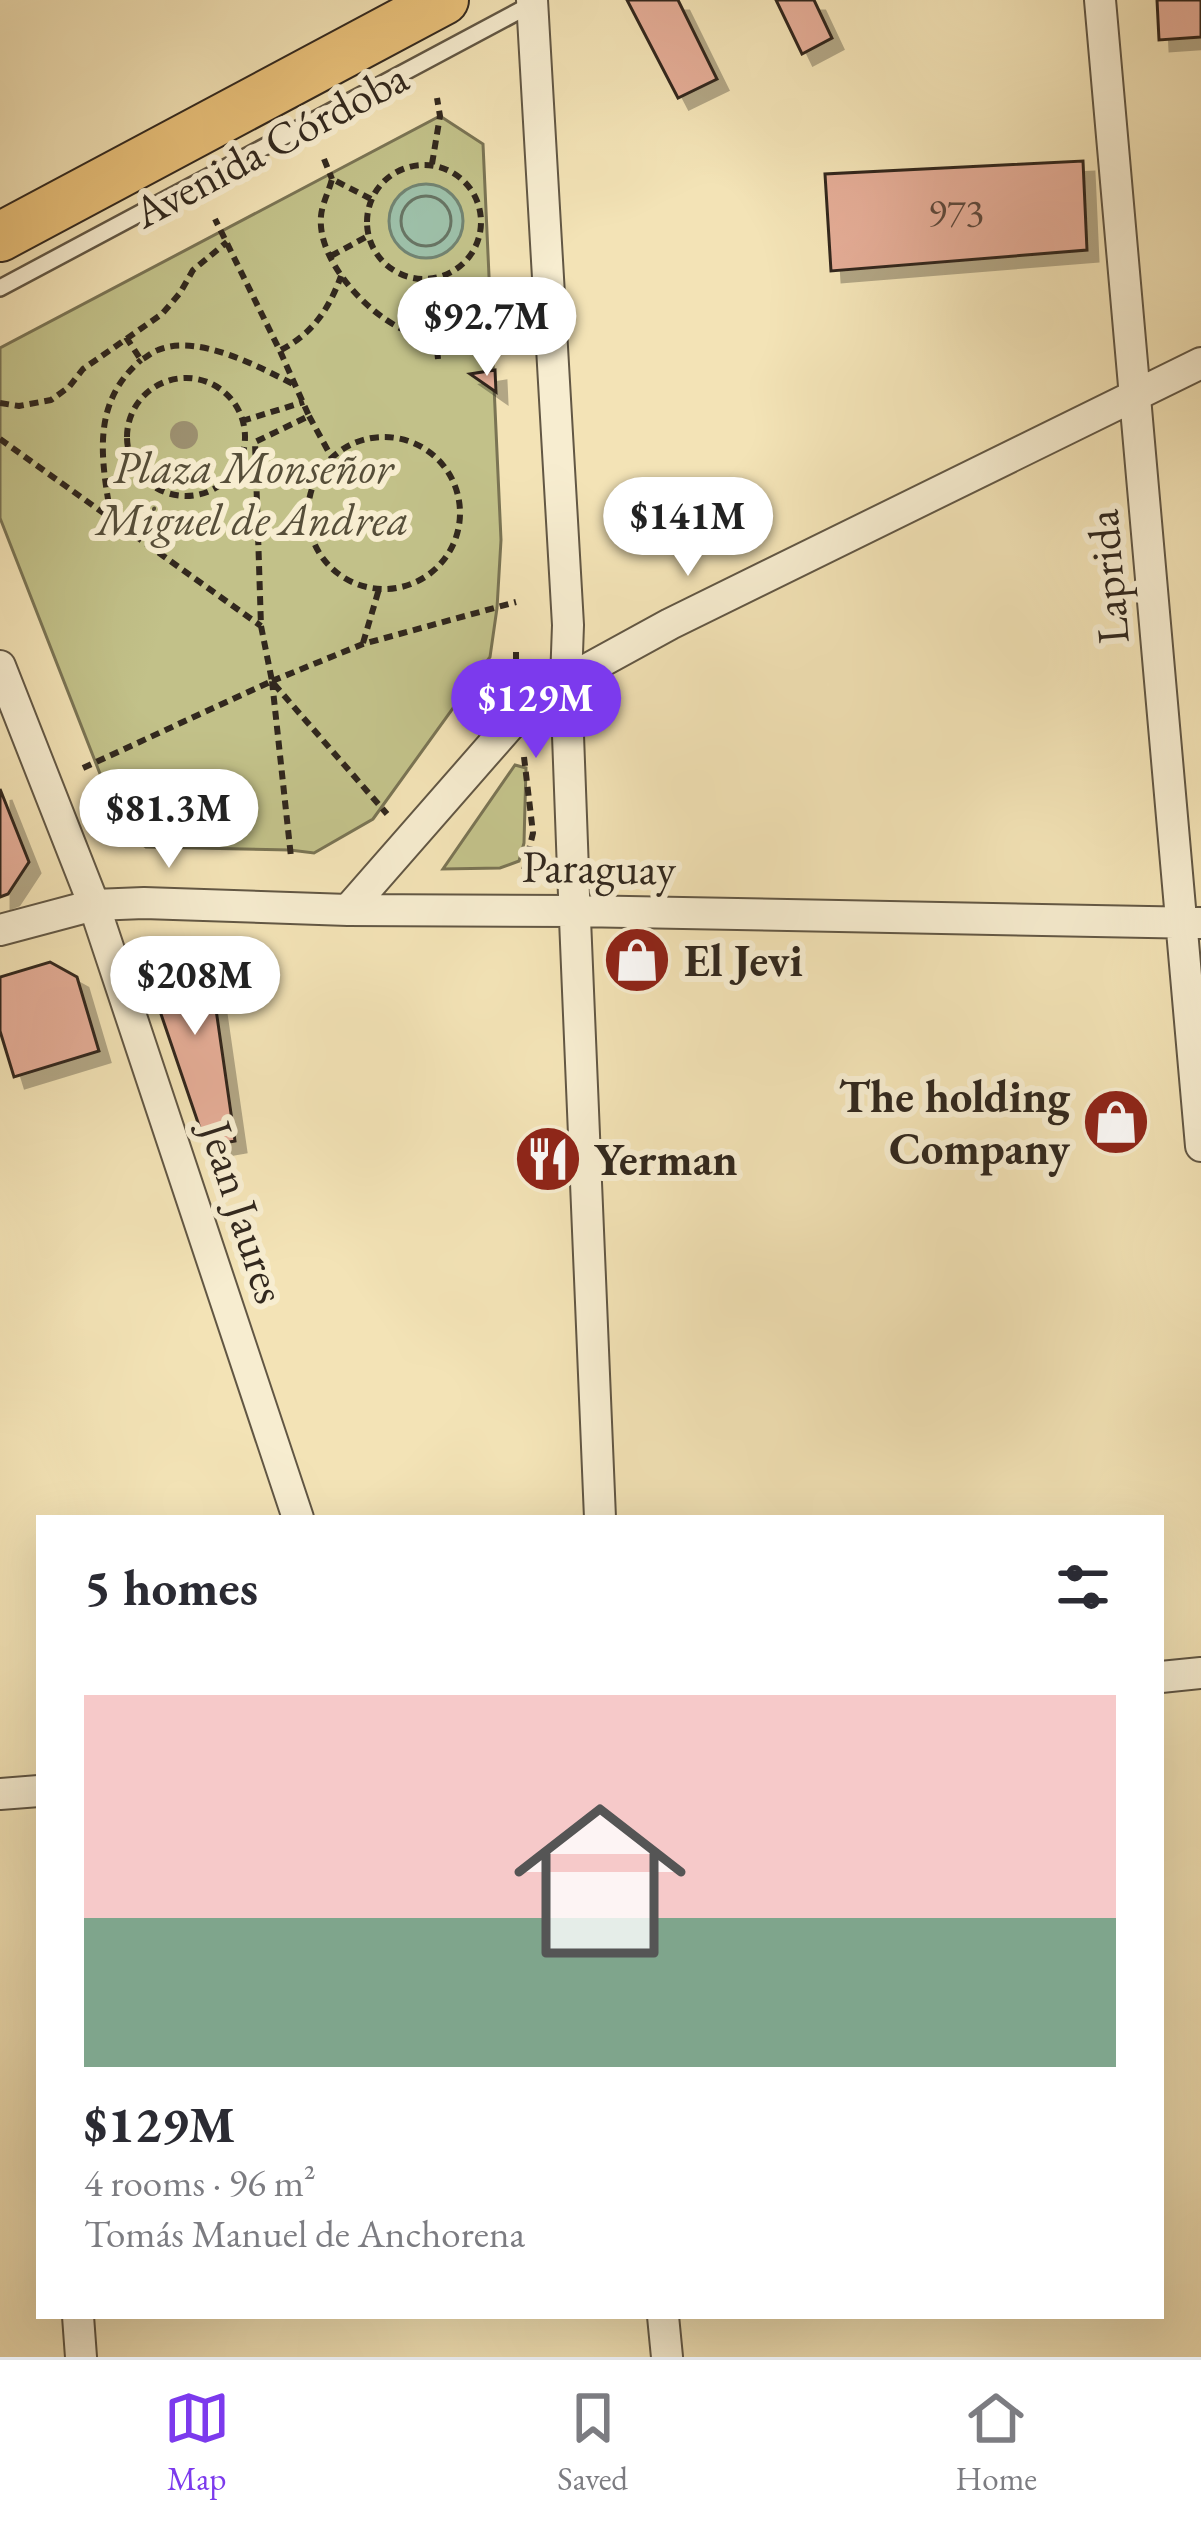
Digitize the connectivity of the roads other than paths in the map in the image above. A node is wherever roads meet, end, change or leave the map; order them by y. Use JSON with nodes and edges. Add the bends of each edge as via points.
{"nodes":[{"id":1,"x":445,"y":0,"type":"edge"},
{"id":2,"x":1100,"y":0,"type":"edge"},
{"id":3,"x":535,"y":1,"type":"edge"},
{"id":4,"x":0,"y":237,"type":"edge"},
{"id":5,"x":0,"y":288,"type":"edge"},
{"id":6,"x":1201,"y":363,"type":"edge"},
{"id":7,"x":1137,"y":394,"type":"junction"},
{"id":8,"x":0,"y":666,"type":"edge"},
{"id":9,"x":566,"y":681,"type":"junction"},
{"id":10,"x":94,"y":905,"type":"junction"},
{"id":11,"x":348,"y":910,"type":"junction"},
{"id":12,"x":575,"y":911,"type":"junction"},
{"id":13,"x":1192,"y":923,"type":"edge"},
{"id":14,"x":0,"y":930,"type":"edge"},
{"id":15,"x":1201,"y":1146,"type":"edge"},
{"id":16,"x":297,"y":1515,"type":"edge"},
{"id":17,"x":600,"y":1515,"type":"edge"},
{"id":18,"x":1201,"y":1673,"type":"edge"},
{"id":19,"x":1164,"y":1677,"type":"edge"},
{"id":20,"x":36,"y":1794,"type":"edge"},
{"id":21,"x":0,"y":1795,"type":"edge"},
{"id":22,"x":78,"y":2319,"type":"edge"},
{"id":23,"x":663,"y":2319,"type":"edge"},
{"id":24,"x":81,"y":2357,"type":"edge"},
{"id":25,"x":667,"y":2357,"type":"edge"}],
"edges":[{"from":1,"to":4,"type":"main road","name":"Avenida Córdoba"},
{"from":2,"to":7,"type":"street","name":"Laprida"},
{"from":3,"to":5,"type":"lane","name":"Avenida Córdoba"},
{"from":3,"to":9,"type":"street"},
{"from":6,"to":7,"type":"street"},
{"from":7,"to":9,"type":"street"},
{"from":7,"to":13,"type":"street","name":"Laprida"},
{"from":8,"to":10,"type":"street","name":"Jean Jaures"},
{"from":9,"to":11,"type":"street","via":[[516,718]]},
{"from":9,"to":12,"type":"street"},
{"from":10,"to":11,"type":"street","name":"Paraguay"},
{"from":10,"to":14,"type":"street","name":"Paraguay"},
{"from":10,"to":16,"type":"street","name":"Jean Jaures"},
{"from":11,"to":12,"type":"street","name":"Paraguay"},
{"from":12,"to":13,"type":"street","name":"Paraguay"},
{"from":12,"to":17,"type":"street"},
{"from":13,"to":15,"type":"street","name":"Laprida"},
{"from":18,"to":19,"type":"street"},
{"from":20,"to":21,"type":"street"},
{"from":22,"to":24,"type":"street"},
{"from":23,"to":25,"type":"street"}]}
